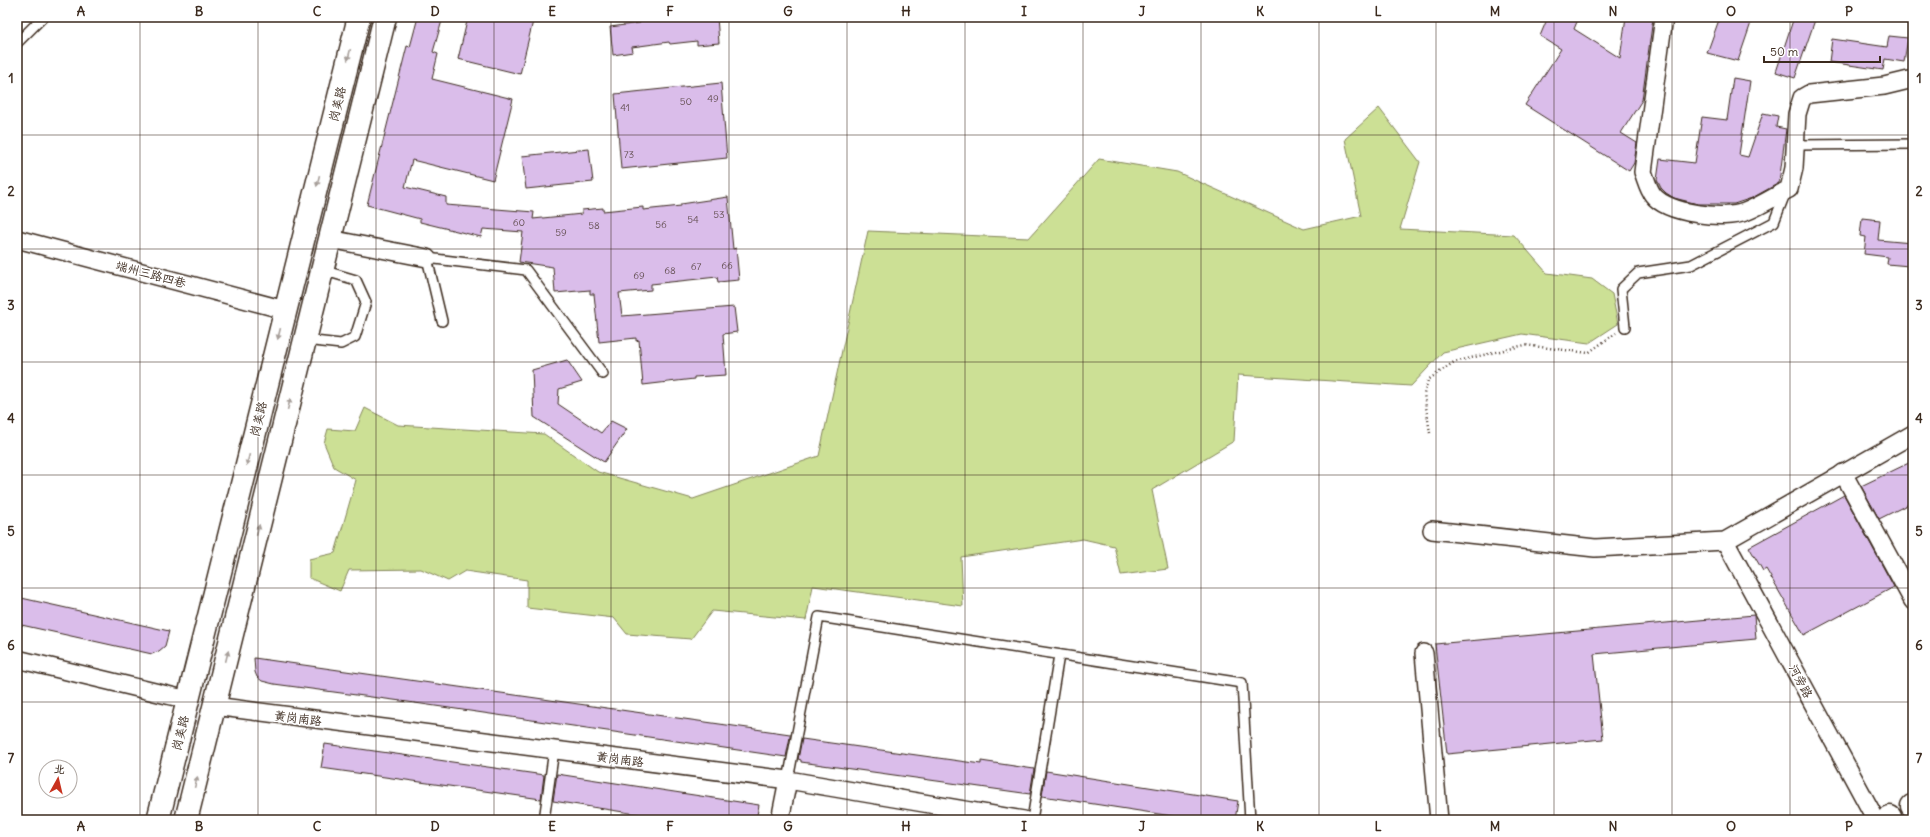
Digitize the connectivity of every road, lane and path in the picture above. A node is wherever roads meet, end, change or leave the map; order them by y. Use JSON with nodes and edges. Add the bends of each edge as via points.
{"nodes":[{"id":1,"x":43,"y":17,"type":"edge"},
{"id":2,"x":359,"y":17,"type":"edge"},
{"id":3,"x":384,"y":17,"type":"edge"},
{"id":4,"x":1664,"y":17,"type":"edge"},
{"id":5,"x":17,"y":43,"type":"edge"},
{"id":6,"x":1913,"y":79,"type":"edge"},
{"id":7,"x":1913,"y":144,"type":"edge"},
{"id":8,"x":1795,"y":145,"type":"junction"},
{"id":9,"x":1788,"y":189,"type":"junction"},
{"id":10,"x":17,"y":239,"type":"edge"},
{"id":11,"x":330,"y":239,"type":"junction"},
{"id":12,"x":427,"y":258,"type":"junction"},
{"id":13,"x":322,"y":270,"type":"junction"},
{"id":14,"x":286,"y":310,"type":"junction"},
{"id":15,"x":442,"y":321,"type":"dead end"},
{"id":16,"x":1625,"y":327,"type":"joint"},
{"id":17,"x":305,"y":340,"type":"junction"},
{"id":18,"x":603,"y":374,"type":"dead end"},
{"id":19,"x":1430,"y":433,"type":"dead end"},
{"id":20,"x":1913,"y":434,"type":"edge"},
{"id":21,"x":1843,"y":474,"type":"junction"},
{"id":22,"x":1432,"y":530,"type":"dead end"},
{"id":23,"x":1725,"y":541,"type":"junction"},
{"id":24,"x":1911,"y":590,"type":"edge"},
{"id":25,"x":1424,"y":653,"type":"dead end"},
{"id":26,"x":1059,"y":655,"type":"junction"},
{"id":27,"x":17,"y":659,"type":"edge"},
{"id":28,"x":188,"y":700,"type":"junction"},
{"id":29,"x":214,"y":706,"type":"junction"},
{"id":30,"x":554,"y":750,"type":"junction"},
{"id":31,"x":788,"y":780,"type":"junction"},
{"id":32,"x":1913,"y":806,"type":"edge"},
{"id":33,"x":1884,"y":819,"type":"edge"},
{"id":34,"x":158,"y":820,"type":"edge"},
{"id":35,"x":186,"y":820,"type":"edge"},
{"id":36,"x":544,"y":820,"type":"edge"},
{"id":37,"x":780,"y":820,"type":"edge"},
{"id":38,"x":1024,"y":820,"type":"edge"},
{"id":39,"x":1032,"y":820,"type":"edge"},
{"id":40,"x":1250,"y":820,"type":"edge"},
{"id":41,"x":1439,"y":820,"type":"edge"}],
"edges":[{"from":1,"to":5,"type":"lane"},
{"from":2,"to":14,"type":"main road","name":"岗美路","one_way":true},
{"from":3,"to":11,"type":"main road"},
{"from":4,"to":9,"type":"street","via":[[1643,172],[1653,195],[1672,208],[1711,216],[1744,213]]},
{"from":6,"to":8,"type":"street","via":[[1884,86],[1809,94],[1802,98],[1797,114]]},
{"from":7,"to":8,"type":"lane"},
{"from":8,"to":9,"type":"street","via":[[1794,168]]},
{"from":9,"to":16,"type":"lane","via":[[1774,222],[1691,265],[1638,273],[1621,288]]},
{"from":10,"to":14,"type":"street","name":"端州三路四巷"},
{"from":11,"to":12,"type":"street"},
{"from":11,"to":13,"type":"main road"},
{"from":12,"to":15,"type":"lane"},
{"from":12,"to":18,"type":"lane","via":[[526,270]]},
{"from":13,"to":17,"type":"main road"},
{"from":13,"to":17,"type":"lane","via":[[356,280],[366,302],[355,337],[341,344]]},
{"from":14,"to":28,"type":"main road","name":"岗美路","one_way":true},
{"from":16,"to":19,"type":"path","via":[[1588,353],[1525,345],[1454,362],[1428,380],[1424,394]]},
{"from":29,"to":17,"type":"main road","one_way":true},
{"from":20,"to":21,"type":"street"},
{"from":21,"to":23,"type":"street"},
{"from":21,"to":24,"type":"street"},
{"from":22,"to":23,"type":"street","via":[[1595,548]]},
{"from":23,"to":33,"type":"street","name":"河旁路"},
{"from":25,"to":41,"type":"street"},
{"from":26,"to":31,"type":"lane","via":[[819,617]]},
{"from":26,"to":39,"type":"lane"},
{"from":26,"to":40,"type":"lane","via":[[1242,683]]},
{"from":27,"to":28,"type":"street"},
{"from":28,"to":34,"type":"main road","name":"岗美路"},
{"from":29,"to":30,"type":"street","name":"黄岗南路"},
{"from":35,"to":29,"type":"main road","one_way":true},
{"from":30,"to":31,"type":"street","name":"黄岗南路"},
{"from":30,"to":36,"type":"lane"},
{"from":31,"to":37,"type":"street"},
{"from":31,"to":38,"type":"street","name":"黄岗南路"},
{"from":32,"to":33,"type":"street"}]}
